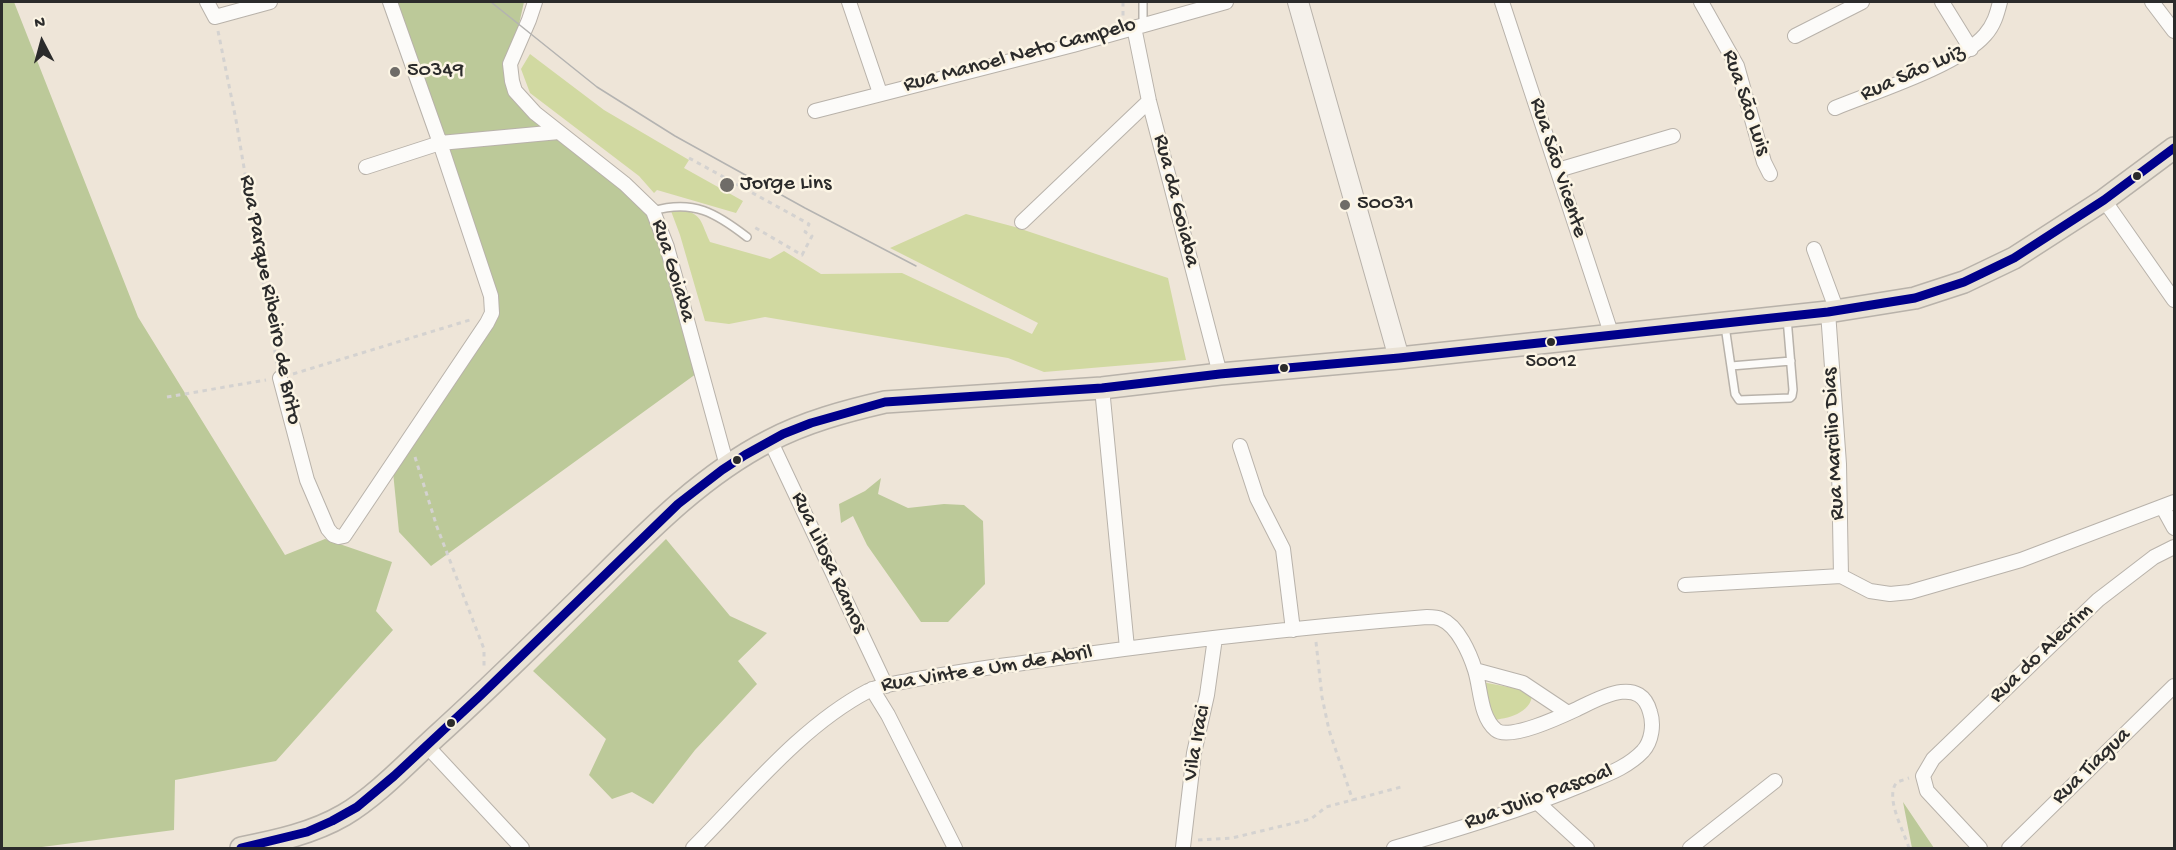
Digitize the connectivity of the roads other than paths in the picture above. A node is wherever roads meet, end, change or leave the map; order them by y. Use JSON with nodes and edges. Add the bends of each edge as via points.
{"nodes":[{"id":1,"x":207,"y":2,"type":"edge"},
{"id":2,"x":270,"y":2,"type":"edge"},
{"id":3,"x":390,"y":2,"type":"edge"},
{"id":4,"x":535,"y":2,"type":"edge"},
{"id":5,"x":849,"y":2,"type":"edge"},
{"id":6,"x":1143,"y":2,"type":"edge"},
{"id":7,"x":1226,"y":2,"type":"edge"},
{"id":8,"x":1298,"y":2,"type":"edge"},
{"id":9,"x":1502,"y":2,"type":"edge"},
{"id":10,"x":1701,"y":2,"type":"edge"},
{"id":11,"x":1862,"y":2,"type":"edge"},
{"id":12,"x":1942,"y":2,"type":"edge"},
{"id":13,"x":2000,"y":2,"type":"edge"},
{"id":14,"x":2152,"y":2,"type":"edge"},
{"id":15,"x":1138,"y":25,"type":"junction"},
{"id":16,"x":2175,"y":31,"type":"edge"},
{"id":17,"x":1796,"y":36,"type":"dead end"},
{"id":18,"x":1971,"y":49,"type":"junction"},
{"id":19,"x":880,"y":93,"type":"junction"},
{"id":20,"x":1149,"y":101,"type":"junction"},
{"id":21,"x":1836,"y":108,"type":"dead end"},
{"id":22,"x":815,"y":111,"type":"dead end"},
{"id":23,"x":560,"y":132,"type":"junction"},
{"id":24,"x":1673,"y":136,"type":"dead end"},
{"id":25,"x":440,"y":143,"type":"junction"},
{"id":26,"x":2175,"y":147,"type":"edge"},
{"id":27,"x":366,"y":167,"type":"dead end"},
{"id":28,"x":1558,"y":170,"type":"junction"},
{"id":29,"x":1770,"y":174,"type":"dead end"},
{"id":30,"x":2104,"y":200,"type":"junction"},
{"id":31,"x":653,"y":211,"type":"junction"},
{"id":32,"x":1022,"y":222,"type":"dead end"},
{"id":33,"x":747,"y":237,"type":"dead end"},
{"id":34,"x":1814,"y":249,"type":"dead end"},
{"id":35,"x":2175,"y":300,"type":"edge"},
{"id":36,"x":1832,"y":312,"type":"junction"},
{"id":37,"x":1787,"y":316,"type":"junction"},
{"id":38,"x":1724,"y":323,"type":"junction"},
{"id":39,"x":1612,"y":336,"type":"junction"},
{"id":40,"x":1399,"y":358,"type":"junction"},
{"id":41,"x":1791,"y":361,"type":"junction"},
{"id":42,"x":1731,"y":366,"type":"junction"},
{"id":43,"x":1220,"y":374,"type":"junction"},
{"id":44,"x":280,"y":378,"type":"road end"},
{"id":45,"x":1102,"y":388,"type":"junction"},
{"id":46,"x":770,"y":440,"type":"junction"},
{"id":47,"x":1240,"y":446,"type":"dead end"},
{"id":48,"x":727,"y":466,"type":"junction"},
{"id":49,"x":2169,"y":505,"type":"edge"},
{"id":50,"x":2175,"y":528,"type":"edge"},
{"id":51,"x":2175,"y":547,"type":"edge"},
{"id":52,"x":1840,"y":576,"type":"junction"},
{"id":53,"x":1685,"y":585,"type":"dead end"},
{"id":54,"x":1293,"y":630,"type":"junction"},
{"id":55,"x":1215,"y":638,"type":"junction"},
{"id":56,"x":1127,"y":648,"type":"junction"},
{"id":57,"x":1475,"y":670,"type":"junction"},
{"id":58,"x":886,"y":686,"type":"junction"},
{"id":59,"x":2175,"y":686,"type":"edge"},
{"id":60,"x":872,"y":689,"type":"junction"},
{"id":61,"x":1626,"y":691,"type":"joint"},
{"id":62,"x":1568,"y":713,"type":"junction"},
{"id":63,"x":426,"y":745,"type":"junction"},
{"id":64,"x":1775,"y":781,"type":"dead end"},
{"id":65,"x":1539,"y":803,"type":"junction"},
{"id":66,"x":1184,"y":844,"type":"road end"},
{"id":67,"x":242,"y":849,"type":"edge"},
{"id":68,"x":522,"y":849,"type":"edge"},
{"id":69,"x":693,"y":849,"type":"edge"},
{"id":70,"x":955,"y":849,"type":"edge"},
{"id":71,"x":1394,"y":849,"type":"edge"},
{"id":72,"x":1587,"y":849,"type":"edge"},
{"id":73,"x":1689,"y":849,"type":"edge"},
{"id":74,"x":1980,"y":849,"type":"edge"},
{"id":75,"x":2009,"y":849,"type":"edge"}],
"edges":[{"from":1,"to":2,"type":"street","via":[[215,17]]},
{"from":3,"to":25,"type":"street"},
{"from":4,"to":23,"type":"street","name":"Rua Goiaba","via":[[510,64],[512,81],[522,101]]},
{"from":5,"to":19,"type":"street"},
{"from":6,"to":15,"type":"lane"},
{"from":7,"to":15,"type":"street","name":"Rua Manoel Neto Campelo"},
{"from":8,"to":40,"type":"street"},
{"from":9,"to":28,"type":"street","name":"Rua São Vicente"},
{"from":10,"to":29,"type":"street","name":"Rua São Luis","via":[[1737,66]]},
{"from":11,"to":17,"type":"street"},
{"from":12,"to":18,"type":"street"},
{"from":13,"to":18,"type":"street","name":"Rua São Luiz","via":[[1987,34]]},
{"from":14,"to":16,"type":"street"},
{"from":15,"to":19,"type":"street","name":"Rua Manoel Neto Campelo"},
{"from":15,"to":20,"type":"street","name":"Rua da Goiaba"},
{"from":18,"to":21,"type":"street","name":"Rua São Luiz"},
{"from":19,"to":22,"type":"street","name":"Rua Manoel Neto Campelo"},
{"from":20,"to":32,"type":"street"},
{"from":20,"to":43,"type":"street","name":"Rua da Goiaba"},
{"from":23,"to":25,"type":"street"},
{"from":23,"to":31,"type":"street","name":"Rua Goiaba"},
{"from":24,"to":28,"type":"street"},
{"from":25,"to":27,"type":"street"},
{"from":25,"to":44,"type":"street","name":"Rua Parque Ribeiro de Brito","via":[[490,296],[492,313],[347,532],[339,537],[328,529],[307,480]]},
{"from":26,"to":30,"type":"main road"},
{"from":28,"to":39,"type":"street","name":"Rua São Vicente"},
{"from":30,"to":35,"type":"street"},
{"from":30,"to":36,"type":"main road","via":[[2014,258],[1964,282],[1915,298]]},
{"from":31,"to":33,"type":"lane","via":[[675,205],[704,210]]},
{"from":31,"to":48,"type":"street","name":"Rua Goiaba","via":[[667,247]]},
{"from":34,"to":36,"type":"street"},
{"from":36,"to":37,"type":"main road"},
{"from":36,"to":52,"type":"street","name":"Rua Marcilio Dias"},
{"from":37,"to":38,"type":"main road"},
{"from":37,"to":41,"type":"lane"},
{"from":38,"to":39,"type":"main road"},
{"from":38,"to":42,"type":"lane"},
{"from":39,"to":40,"type":"main road"},
{"from":40,"to":43,"type":"main road"},
{"from":41,"to":42,"type":"lane"},
{"from":41,"to":42,"type":"lane","via":[[1790,398],[1739,400]]},
{"from":43,"to":45,"type":"main road"},
{"from":45,"to":46,"type":"main road","via":[[885,402],[850,410]]},
{"from":45,"to":56,"type":"street"},
{"from":46,"to":48,"type":"main road"},
{"from":46,"to":58,"type":"street","name":"Rua Lilosa Ramos"},
{"from":47,"to":54,"type":"street","via":[[1257,498],[1283,549]]},
{"from":48,"to":63,"type":"main road","via":[[638,542],[486,692]]},
{"from":49,"to":50,"type":"street"},
{"from":49,"to":52,"type":"street","via":[[2021,560],[1910,592],[1870,591]]},
{"from":51,"to":74,"type":"street","name":"Rua do Alecrim","via":[[2154,557],[2098,600],[1933,759],[1923,776],[1928,791]]},
{"from":52,"to":53,"type":"street"},
{"from":54,"to":55,"type":"street","name":"Rua Vinte e Um de Abril"},
{"from":54,"to":57,"type":"street","name":"Rua Vinte e Um de Abril","via":[[1440,618],[1456,633]]},
{"from":55,"to":56,"type":"street","name":"Rua Vinte e Um de Abril"},
{"from":55,"to":66,"type":"street","name":"Vila Iraci","via":[[1194,753]]},
{"from":56,"to":58,"type":"street","name":"Rua Vinte e Um de Abril"},
{"from":57,"to":62,"type":"street","via":[[1522,683]]},
{"from":57,"to":62,"type":"street","name":"Rua Vinte e Um de Abril","via":[[1484,710],[1496,730],[1503,734]]},
{"from":58,"to":60,"type":"street","name":"Rua Vinte e Um de Abril"},
{"from":59,"to":75,"type":"street","name":"Rua Tiagua"},
{"from":60,"to":69,"type":"street","name":"Rua Vinte e Um de Abril","via":[[814,728]]},
{"from":60,"to":70,"type":"street"},
{"from":61,"to":62,"type":"street","name":"Rua Vinte e Um de Abril","via":[[1606,695]]},
{"from":61,"to":65,"type":"street","name":"Rua Julio Pascoal","via":[[1635,693],[1650,709],[1651,734],[1645,749],[1619,769]]},
{"from":63,"to":67,"type":"main road","via":[[345,814],[313,829]]},
{"from":63,"to":68,"type":"street"},
{"from":64,"to":73,"type":"street"},
{"from":65,"to":71,"type":"street","name":"Rua Julio Pascoal"},
{"from":65,"to":72,"type":"street"}]}
